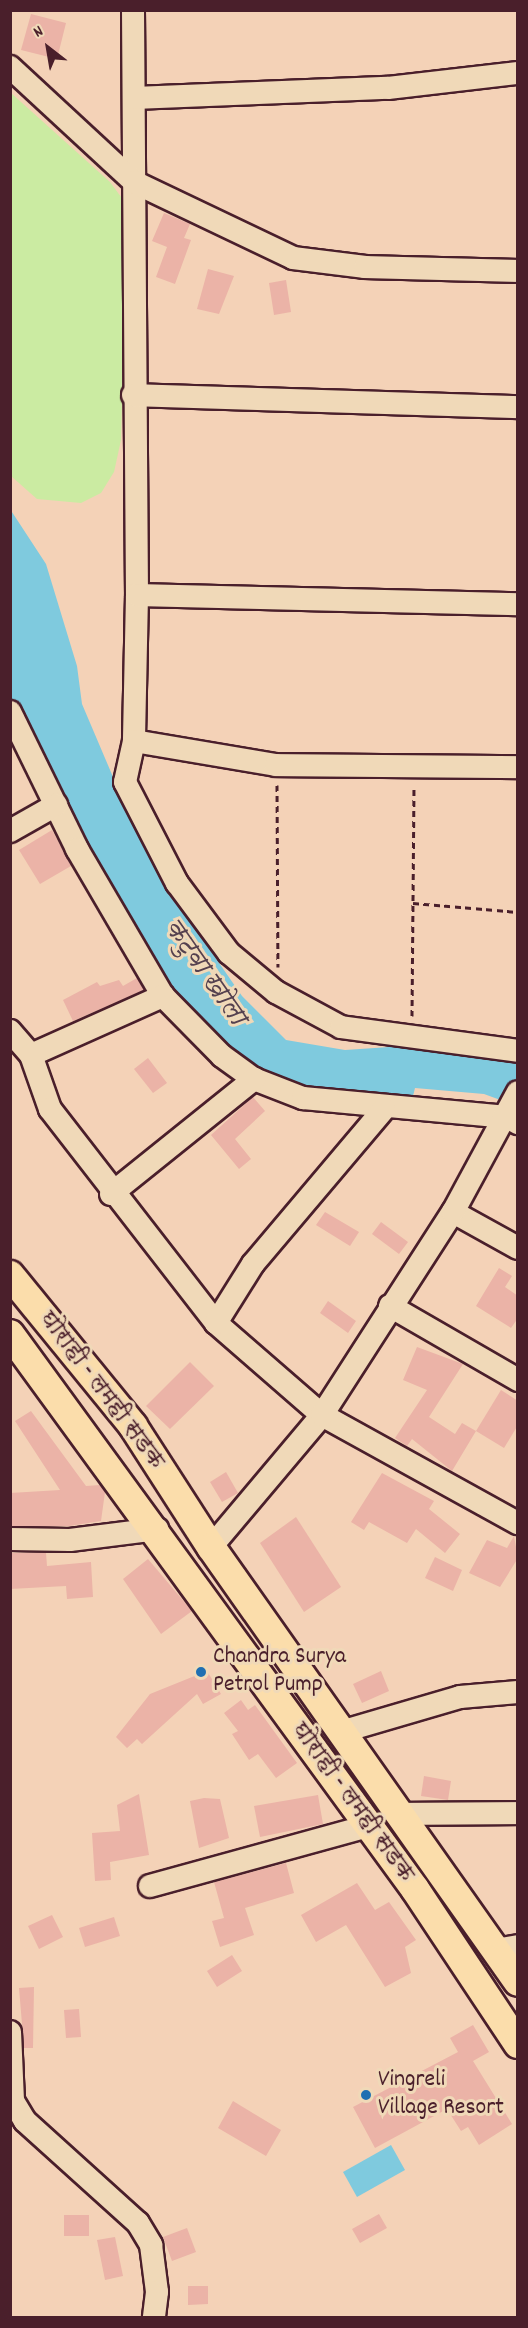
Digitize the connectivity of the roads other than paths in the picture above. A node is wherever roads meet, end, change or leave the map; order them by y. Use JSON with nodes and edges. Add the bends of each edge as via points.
{"nodes":[{"id":1,"x":133,"y":10,"type":"edge"},
{"id":2,"x":10,"y":67,"type":"edge"},
{"id":3,"x":518,"y":73,"type":"edge"},
{"id":4,"x":134,"y":98,"type":"junction"},
{"id":5,"x":134,"y":182,"type":"junction"},
{"id":6,"x":518,"y":271,"type":"edge"},
{"id":7,"x":133,"y":395,"type":"junction"},
{"id":8,"x":518,"y":407,"type":"edge"},
{"id":9,"x":138,"y":595,"type":"junction"},
{"id":10,"x":518,"y":604,"type":"edge"},
{"id":11,"x":10,"y":712,"type":"edge"},
{"id":12,"x":134,"y":741,"type":"junction"},
{"id":13,"x":518,"y":767,"type":"edge"},
{"id":14,"x":56,"y":805,"type":"junction"},
{"id":15,"x":10,"y":831,"type":"edge"},
{"id":16,"x":163,"y":996,"type":"junction"},
{"id":17,"x":10,"y":1031,"type":"edge"},
{"id":18,"x":518,"y":1051,"type":"edge"},
{"id":19,"x":31,"y":1056,"type":"junction"},
{"id":20,"x":254,"y":1079,"type":"junction"},
{"id":21,"x":518,"y":1092,"type":"edge"},
{"id":22,"x":384,"y":1109,"type":"junction"},
{"id":23,"x":512,"y":1120,"type":"edge"},
{"id":24,"x":111,"y":1194,"type":"junction"},
{"id":25,"x":453,"y":1212,"type":"junction"},
{"id":26,"x":518,"y":1248,"type":"edge"},
{"id":27,"x":10,"y":1275,"type":"edge"},
{"id":28,"x":390,"y":1306,"type":"junction"},
{"id":29,"x":216,"y":1323,"type":"junction"},
{"id":30,"x":10,"y":1334,"type":"edge"},
{"id":31,"x":518,"y":1380,"type":"edge"},
{"id":32,"x":322,"y":1415,"type":"junction"},
{"id":33,"x":518,"y":1523,"type":"edge"},
{"id":34,"x":157,"y":1529,"type":"junction"},
{"id":35,"x":10,"y":1539,"type":"edge"},
{"id":36,"x":211,"y":1547,"type":"junction"},
{"id":37,"x":518,"y":1692,"type":"edge"},
{"id":38,"x":344,"y":1731,"type":"junction"},
{"id":39,"x":518,"y":1813,"type":"edge"},
{"id":40,"x":402,"y":1814,"type":"junction"},
{"id":41,"x":368,"y":1826,"type":"junction"},
{"id":42,"x":150,"y":1886,"type":"dead end"},
{"id":43,"x":507,"y":1948,"type":"edge"},
{"id":44,"x":518,"y":1982,"type":"edge"},
{"id":45,"x":10,"y":2032,"type":"edge"},
{"id":46,"x":518,"y":2044,"type":"edge"},
{"id":47,"x":154,"y":2318,"type":"edge"}],
"edges":[{"from":1,"to":4,"type":"street"},
{"from":2,"to":5,"type":"street"},
{"from":3,"to":4,"type":"street","via":[[388,88]]},
{"from":4,"to":5,"type":"street"},
{"from":5,"to":6,"type":"street","via":[[293,258],[365,267]]},
{"from":5,"to":7,"type":"street"},
{"from":7,"to":8,"type":"street"},
{"from":7,"to":9,"type":"street"},
{"from":9,"to":10,"type":"street"},
{"from":9,"to":12,"type":"street"},
{"from":11,"to":14,"type":"street"},
{"from":12,"to":13,"type":"street","via":[[276,765]]},
{"from":12,"to":18,"type":"street","via":[[125,782],[177,883],[230,953],[276,993],[341,1027],[408,1033]]},
{"from":14,"to":15,"type":"street"},
{"from":14,"to":16,"type":"street"},
{"from":16,"to":19,"type":"street"},
{"from":16,"to":20,"type":"street","via":[[201,1037]]},
{"from":17,"to":19,"type":"street"},
{"from":19,"to":24,"type":"street","via":[[50,1109]]},
{"from":20,"to":22,"type":"street","via":[[303,1098]]},
{"from":20,"to":24,"type":"street"},
{"from":21,"to":23,"type":"street"},
{"from":22,"to":23,"type":"street"},
{"from":22,"to":29,"type":"street","via":[[253,1264]]},
{"from":23,"to":25,"type":"street"},
{"from":24,"to":29,"type":"street"},
{"from":25,"to":26,"type":"street"},
{"from":25,"to":28,"type":"street"},
{"from":27,"to":36,"type":"main road","name":"घोराही - लमही सडक","via":[[133,1426]]},
{"from":28,"to":31,"type":"street"},
{"from":28,"to":32,"type":"street"},
{"from":29,"to":32,"type":"street"},
{"from":30,"to":34,"type":"main road","name":"घोराही - लमही सडक"},
{"from":32,"to":33,"type":"street"},
{"from":32,"to":36,"type":"street"},
{"from":34,"to":35,"type":"street","via":[[70,1540]]},
{"from":34,"to":41,"type":"main road","name":"घोराही - लमही सडक"},
{"from":36,"to":38,"type":"main road","name":"घोराही - लमही सडक"},
{"from":37,"to":38,"type":"street","via":[[460,1697]]},
{"from":38,"to":40,"type":"main road","name":"घोराही - लमही सडक"},
{"from":39,"to":40,"type":"street"},
{"from":40,"to":43,"type":"main road","name":"घोराही - लमही सडक"},
{"from":41,"to":42,"type":"street"},
{"from":41,"to":46,"type":"main road","name":"घोराही - लमही सडक"},
{"from":43,"to":44,"type":"main road","name":"घोराही - लमही सडक"},
{"from":45,"to":47,"type":"street","via":[[13,2101],[25,2121],[138,2223],[151,2245],[157,2292]]}]}
